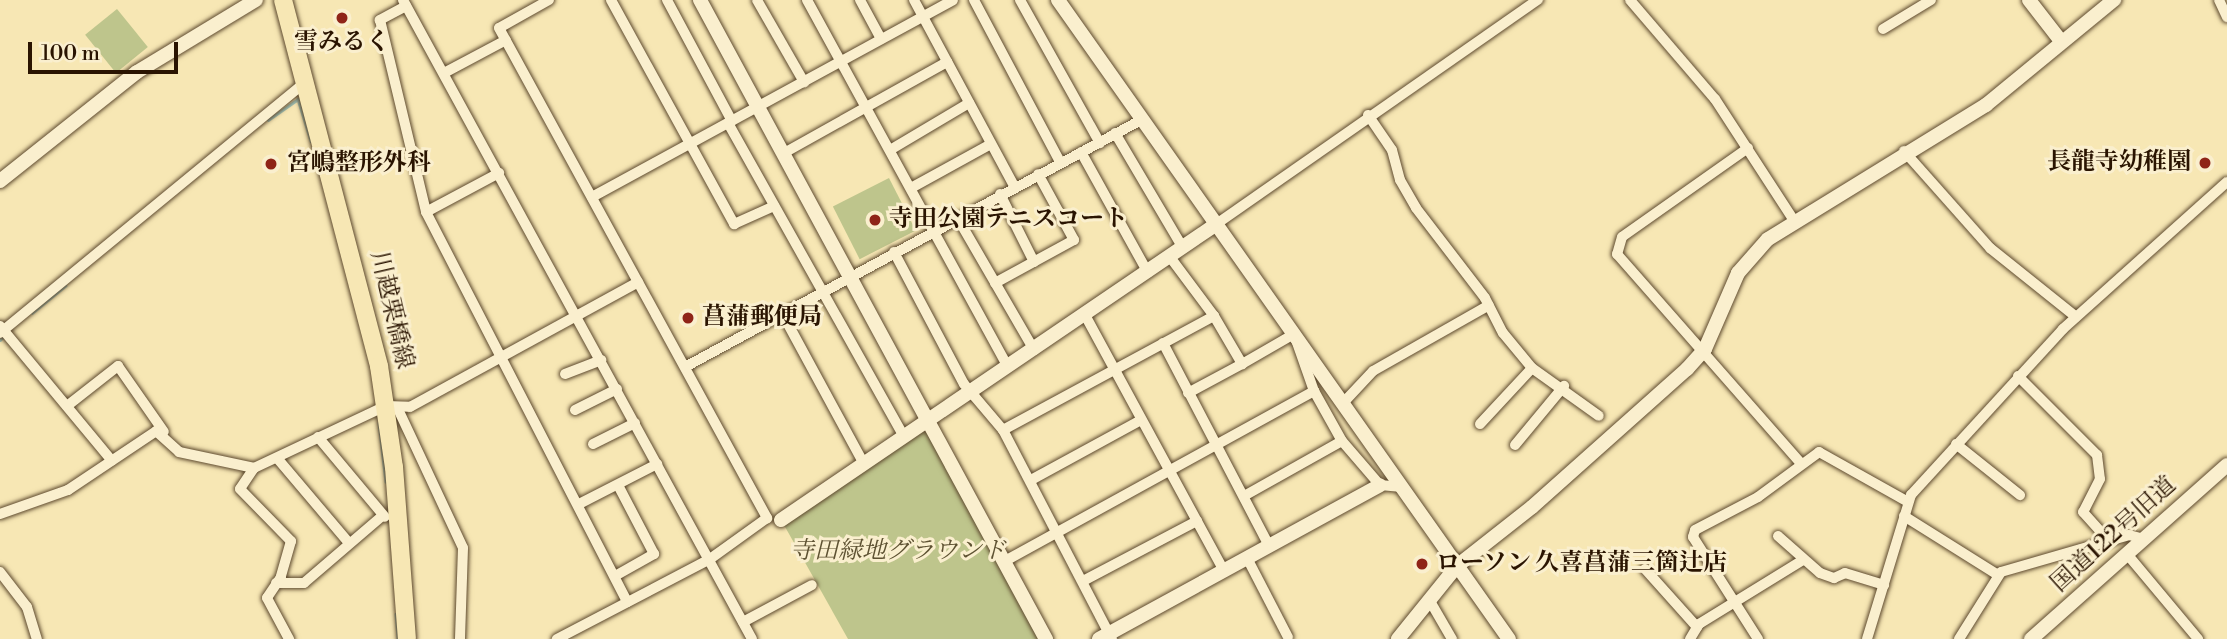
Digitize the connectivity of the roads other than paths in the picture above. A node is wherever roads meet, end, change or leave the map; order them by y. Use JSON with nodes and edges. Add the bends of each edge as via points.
{"nodes":[{"id":1,"x":256,"y":0,"type":"edge"},
{"id":2,"x":283,"y":0,"type":"edge"},
{"id":3,"x":549,"y":0,"type":"edge"},
{"id":4,"x":611,"y":0,"type":"edge"},
{"id":5,"x":667,"y":0,"type":"edge"},
{"id":6,"x":701,"y":0,"type":"edge"},
{"id":7,"x":757,"y":0,"type":"edge"},
{"id":8,"x":807,"y":0,"type":"edge"},
{"id":9,"x":860,"y":0,"type":"edge"},
{"id":10,"x":914,"y":0,"type":"edge"},
{"id":11,"x":953,"y":0,"type":"edge"},
{"id":12,"x":974,"y":0,"type":"edge"},
{"id":13,"x":1020,"y":0,"type":"edge"},
{"id":14,"x":1058,"y":0,"type":"edge"},
{"id":15,"x":1538,"y":0,"type":"edge"},
{"id":16,"x":1630,"y":0,"type":"edge"},
{"id":17,"x":1931,"y":0,"type":"edge"},
{"id":18,"x":2029,"y":0,"type":"edge"},
{"id":19,"x":2114,"y":0,"type":"edge"},
{"id":20,"x":2219,"y":0,"type":"edge"},
{"id":21,"x":405,"y":3,"type":"edge"},
{"id":22,"x":923,"y":16,"type":"junction"},
{"id":23,"x":2227,"y":17,"type":"edge"},
{"id":24,"x":1884,"y":29,"type":"dead end"},
{"id":25,"x":881,"y":39,"type":"junction"},
{"id":26,"x":506,"y":40,"type":"junction"},
{"id":27,"x":2060,"y":40,"type":"junction"},
{"id":28,"x":842,"y":61,"type":"junction"},
{"id":29,"x":947,"y":62,"type":"junction"},
{"id":30,"x":444,"y":74,"type":"junction"},
{"id":31,"x":306,"y":82,"type":"junction"},
{"id":32,"x":804,"y":82,"type":"junction"},
{"id":33,"x":969,"y":103,"type":"junction"},
{"id":34,"x":759,"y":106,"type":"junction"},
{"id":35,"x":866,"y":107,"type":"junction"},
{"id":36,"x":1368,"y":115,"type":"junction"},
{"id":37,"x":1141,"y":120,"type":"junction"},
{"id":38,"x":730,"y":122,"type":"junction"},
{"id":39,"x":1115,"y":133,"type":"junction"},
{"id":40,"x":1100,"y":143,"type":"junction"},
{"id":41,"x":689,"y":144,"type":"junction"},
{"id":42,"x":991,"y":144,"type":"junction"},
{"id":43,"x":1748,"y":148,"type":"junction"},
{"id":44,"x":890,"y":150,"type":"junction"},
{"id":45,"x":1904,"y":151,"type":"junction"},
{"id":46,"x":1081,"y":152,"type":"junction"},
{"id":47,"x":784,"y":153,"type":"junction"},
{"id":48,"x":1060,"y":162,"type":"junction"},
{"id":49,"x":499,"y":173,"type":"junction"},
{"id":50,"x":1038,"y":174,"type":"junction"},
{"id":51,"x":0,"y":181,"type":"edge"},
{"id":52,"x":2227,"y":182,"type":"edge"},
{"id":53,"x":1014,"y":186,"type":"junction"},
{"id":54,"x":911,"y":188,"type":"junction"},
{"id":55,"x":1000,"y":194,"type":"junction"},
{"id":56,"x":592,"y":197,"type":"junction"},
{"id":57,"x":774,"y":206,"type":"junction"},
{"id":58,"x":426,"y":212,"type":"junction"},
{"id":59,"x":957,"y":217,"type":"junction"},
{"id":60,"x":1795,"y":222,"type":"junction"},
{"id":61,"x":1215,"y":225,"type":"junction"},
{"id":62,"x":934,"y":230,"type":"junction"},
{"id":63,"x":1183,"y":248,"type":"junction"},
{"id":64,"x":894,"y":252,"type":"junction"},
{"id":65,"x":1170,"y":257,"type":"junction"},
{"id":66,"x":1034,"y":262,"type":"junction"},
{"id":67,"x":1148,"y":272,"type":"junction"},
{"id":68,"x":850,"y":276,"type":"junction"},
{"id":69,"x":638,"y":282,"type":"junction"},
{"id":70,"x":995,"y":283,"type":"junction"},
{"id":71,"x":822,"y":292,"type":"junction"},
{"id":72,"x":1489,"y":305,"type":"junction"},
{"id":73,"x":782,"y":313,"type":"junction"},
{"id":74,"x":577,"y":314,"type":"junction"},
{"id":75,"x":1085,"y":315,"type":"junction"},
{"id":76,"x":1214,"y":316,"type":"junction"},
{"id":77,"x":2076,"y":317,"type":"junction"},
{"id":78,"x":1,"y":330,"type":"edge"},
{"id":79,"x":1294,"y":334,"type":"junction"},
{"id":80,"x":1163,"y":343,"type":"junction"},
{"id":81,"x":1705,"y":349,"type":"junction"},
{"id":82,"x":1034,"y":350,"type":"junction"},
{"id":83,"x":502,"y":354,"type":"junction"},
{"id":84,"x":601,"y":360,"type":"junction"},
{"id":85,"x":1242,"y":364,"type":"junction"},
{"id":86,"x":685,"y":367,"type":"junction"},
{"id":87,"x":1008,"y":367,"type":"junction"},
{"id":88,"x":1532,"y":368,"type":"junction"},
{"id":89,"x":1113,"y":370,"type":"junction"},
{"id":90,"x":565,"y":374,"type":"dead end"},
{"id":91,"x":2018,"y":376,"type":"junction"},
{"id":92,"x":1564,"y":386,"type":"junction"},
{"id":93,"x":617,"y":389,"type":"junction"},
{"id":94,"x":974,"y":390,"type":"junction"},
{"id":95,"x":1314,"y":391,"type":"junction"},
{"id":96,"x":1188,"y":393,"type":"junction"},
{"id":97,"x":1344,"y":402,"type":"junction"},
{"id":98,"x":67,"y":406,"type":"junction"},
{"id":99,"x":392,"y":407,"type":"junction"},
{"id":100,"x":575,"y":410,"type":"dead end"},
{"id":101,"x":1598,"y":416,"type":"dead end"},
{"id":102,"x":929,"y":421,"type":"junction"},
{"id":103,"x":1139,"y":421,"type":"junction"},
{"id":104,"x":635,"y":423,"type":"junction"},
{"id":105,"x":1480,"y":424,"type":"dead end"},
{"id":106,"x":1003,"y":430,"type":"junction"},
{"id":107,"x":164,"y":432,"type":"junction"},
{"id":108,"x":318,"y":437,"type":"junction"},
{"id":109,"x":904,"y":437,"type":"junction"},
{"id":110,"x":1342,"y":441,"type":"junction"},
{"id":111,"x":593,"y":444,"type":"dead end"},
{"id":112,"x":1218,"y":444,"type":"junction"},
{"id":113,"x":1515,"y":444,"type":"dead end"},
{"id":114,"x":1956,"y":444,"type":"junction"},
{"id":115,"x":277,"y":458,"type":"junction"},
{"id":116,"x":112,"y":461,"type":"junction"},
{"id":117,"x":1800,"y":463,"type":"junction"},
{"id":118,"x":657,"y":464,"type":"junction"},
{"id":119,"x":864,"y":464,"type":"junction"},
{"id":120,"x":2227,"y":465,"type":"edge"},
{"id":121,"x":254,"y":467,"type":"junction"},
{"id":122,"x":1169,"y":471,"type":"junction"},
{"id":123,"x":1031,"y":480,"type":"junction"},
{"id":124,"x":618,"y":485,"type":"junction"},
{"id":125,"x":1380,"y":485,"type":"junction"},
{"id":126,"x":1402,"y":487,"type":"junction"},
{"id":127,"x":2020,"y":495,"type":"dead end"},
{"id":128,"x":1244,"y":496,"type":"junction"},
{"id":129,"x":1908,"y":502,"type":"junction"},
{"id":130,"x":579,"y":504,"type":"junction"},
{"id":131,"x":0,"y":514,"type":"edge"},
{"id":132,"x":1904,"y":516,"type":"junction"},
{"id":133,"x":390,"y":517,"type":"junction"},
{"id":134,"x":781,"y":520,"type":"dead end"},
{"id":135,"x":1197,"y":521,"type":"junction"},
{"id":136,"x":1058,"y":532,"type":"junction"},
{"id":137,"x":1778,"y":536,"type":"dead end"},
{"id":138,"x":2144,"y":539,"type":"junction"},
{"id":139,"x":2109,"y":541,"type":"junction"},
{"id":140,"x":349,"y":543,"type":"junction"},
{"id":141,"x":1269,"y":546,"type":"junction"},
{"id":142,"x":2127,"y":554,"type":"junction"},
{"id":143,"x":1247,"y":558,"type":"junction"},
{"id":144,"x":709,"y":559,"type":"junction"},
{"id":145,"x":1803,"y":560,"type":"junction"},
{"id":146,"x":1005,"y":561,"type":"junction"},
{"id":147,"x":1457,"y":566,"type":"junction"},
{"id":148,"x":1645,"y":569,"type":"dead end"},
{"id":149,"x":1224,"y":570,"type":"junction"},
{"id":150,"x":0,"y":572,"type":"edge"},
{"id":151,"x":1998,"y":575,"type":"junction"},
{"id":152,"x":615,"y":576,"type":"junction"},
{"id":153,"x":1083,"y":581,"type":"junction"},
{"id":154,"x":276,"y":583,"type":"junction"},
{"id":155,"x":1884,"y":585,"type":"junction"},
{"id":156,"x":812,"y":586,"type":"dead end"},
{"id":157,"x":1738,"y":600,"type":"junction"},
{"id":158,"x":1430,"y":601,"type":"junction"},
{"id":159,"x":627,"y":602,"type":"junction"},
{"id":160,"x":743,"y":622,"type":"junction"},
{"id":161,"x":1697,"y":627,"type":"junction"},
{"id":162,"x":2039,"y":636,"type":"edge"},
{"id":163,"x":1107,"y":637,"type":"edge"},
{"id":164,"x":1287,"y":638,"type":"edge"},
{"id":165,"x":37,"y":639,"type":"edge"},
{"id":166,"x":289,"y":639,"type":"edge"},
{"id":167,"x":407,"y":639,"type":"edge"},
{"id":168,"x":460,"y":639,"type":"edge"},
{"id":169,"x":557,"y":639,"type":"edge"},
{"id":170,"x":752,"y":639,"type":"edge"},
{"id":171,"x":1046,"y":639,"type":"edge"},
{"id":172,"x":1398,"y":639,"type":"edge"},
{"id":173,"x":1452,"y":639,"type":"edge"},
{"id":174,"x":1509,"y":639,"type":"edge"},
{"id":175,"x":1690,"y":639,"type":"edge"},
{"id":176,"x":1758,"y":639,"type":"edge"},
{"id":177,"x":1867,"y":639,"type":"edge"},
{"id":178,"x":1959,"y":639,"type":"edge"},
{"id":179,"x":2199,"y":639,"type":"edge"}],
"edges":[{"from":1,"to":51,"type":"street","via":[[137,72]]},
{"from":2,"to":31,"type":"main road","name":"川越栗橋線"},
{"from":3,"to":26,"type":"street","via":[[499,27]]},
{"from":4,"to":41,"type":"street"},
{"from":5,"to":38,"type":"street"},
{"from":6,"to":34,"type":"street"},
{"from":7,"to":32,"type":"street"},
{"from":8,"to":28,"type":"street"},
{"from":9,"to":25,"type":"street"},
{"from":10,"to":22,"type":"street"},
{"from":11,"to":22,"type":"street"},
{"from":12,"to":48,"type":"street"},
{"from":13,"to":40,"type":"street"},
{"from":14,"to":37,"type":"street"},
{"from":15,"to":36,"type":"street"},
{"from":16,"to":43,"type":"street","via":[[1715,99]]},
{"from":17,"to":24,"type":"street"},
{"from":18,"to":27,"type":"street"},
{"from":19,"to":27,"type":"street"},
{"from":20,"to":23,"type":"street"},
{"from":21,"to":30,"type":"street"},
{"from":21,"to":58,"type":"street","via":[[380,20]]},
{"from":22,"to":25,"type":"street"},
{"from":22,"to":29,"type":"street"},
{"from":25,"to":28,"type":"street"},
{"from":26,"to":30,"type":"street"},
{"from":26,"to":56,"type":"street"},
{"from":27,"to":45,"type":"street","via":[[1986,104]]},
{"from":28,"to":32,"type":"street"},
{"from":28,"to":35,"type":"street"},
{"from":29,"to":33,"type":"street"},
{"from":29,"to":35,"type":"street"},
{"from":30,"to":49,"type":"street"},
{"from":31,"to":78,"type":"street"},
{"from":31,"to":99,"type":"main road","name":"川越栗橋線"},
{"from":32,"to":34,"type":"street"},
{"from":33,"to":42,"type":"street"},
{"from":33,"to":44,"type":"street"},
{"from":34,"to":38,"type":"street"},
{"from":34,"to":47,"type":"street"},
{"from":35,"to":44,"type":"street"},
{"from":35,"to":47,"type":"street"},
{"from":36,"to":61,"type":"street"},
{"from":36,"to":72,"type":"street","via":[[1392,150],[1400,180],[1416,208]]},
{"from":37,"to":39,"type":"street"},
{"from":37,"to":61,"type":"street"},
{"from":38,"to":41,"type":"street"},
{"from":38,"to":57,"type":"street"},
{"from":39,"to":40,"type":"street"},
{"from":39,"to":63,"type":"street"},
{"from":40,"to":46,"type":"street"},
{"from":41,"to":56,"type":"street"},
{"from":41,"to":57,"type":"street","via":[[734,224]]},
{"from":42,"to":53,"type":"street"},
{"from":42,"to":54,"type":"street"},
{"from":43,"to":60,"type":"street"},
{"from":43,"to":81,"type":"street","via":[[1622,237],[1617,254]]},
{"from":44,"to":54,"type":"street"},
{"from":45,"to":60,"type":"street"},
{"from":45,"to":77,"type":"street","via":[[1990,248]]},
{"from":46,"to":48,"type":"street"},
{"from":46,"to":67,"type":"street"},
{"from":47,"to":68,"type":"street"},
{"from":48,"to":50,"type":"street"},
{"from":49,"to":58,"type":"street"},
{"from":49,"to":74,"type":"street"},
{"from":50,"to":53,"type":"street"},
{"from":50,"to":66,"type":"street","via":[[1074,240]]},
{"from":52,"to":77,"type":"street"},
{"from":53,"to":55,"type":"street"},
{"from":54,"to":62,"type":"street"},
{"from":55,"to":59,"type":"street"},
{"from":55,"to":66,"type":"street"},
{"from":56,"to":69,"type":"street"},
{"from":57,"to":71,"type":"street"},
{"from":58,"to":83,"type":"street"},
{"from":59,"to":62,"type":"street"},
{"from":59,"to":70,"type":"street"},
{"from":60,"to":81,"type":"street","via":[[1768,239],[1738,273]]},
{"from":61,"to":63,"type":"street"},
{"from":61,"to":79,"type":"street"},
{"from":62,"to":64,"type":"street"},
{"from":62,"to":87,"type":"street"},
{"from":63,"to":65,"type":"street"},
{"from":64,"to":68,"type":"street"},
{"from":64,"to":94,"type":"street","via":[[964,384]]},
{"from":65,"to":67,"type":"street"},
{"from":65,"to":76,"type":"street"},
{"from":66,"to":70,"type":"street"},
{"from":67,"to":75,"type":"street"},
{"from":68,"to":71,"type":"street"},
{"from":68,"to":102,"type":"street"},
{"from":69,"to":74,"type":"street"},
{"from":69,"to":86,"type":"street"},
{"from":70,"to":82,"type":"street"},
{"from":71,"to":73,"type":"street"},
{"from":71,"to":109,"type":"street"},
{"from":72,"to":88,"type":"street"},
{"from":72,"to":97,"type":"street","via":[[1373,372]]},
{"from":73,"to":86,"type":"street"},
{"from":73,"to":119,"type":"street"},
{"from":74,"to":83,"type":"street"},
{"from":74,"to":84,"type":"street"},
{"from":75,"to":82,"type":"street"},
{"from":75,"to":89,"type":"street"},
{"from":76,"to":80,"type":"street"},
{"from":76,"to":85,"type":"street"},
{"from":77,"to":91,"type":"street"},
{"from":78,"to":98,"type":"street"},
{"from":79,"to":85,"type":"street"},
{"from":79,"to":95,"type":"street"},
{"from":79,"to":97,"type":"street"},
{"from":80,"to":89,"type":"street"},
{"from":80,"to":96,"type":"street"},
{"from":81,"to":117,"type":"street"},
{"from":81,"to":147,"type":"street","via":[[1586,461]]},
{"from":82,"to":87,"type":"street"},
{"from":83,"to":99,"type":"street"},
{"from":83,"to":130,"type":"street"},
{"from":84,"to":90,"type":"street"},
{"from":84,"to":93,"type":"street"},
{"from":85,"to":96,"type":"street"},
{"from":86,"to":144,"type":"street","via":[[767,518]]},
{"from":87,"to":94,"type":"street"},
{"from":88,"to":92,"type":"street"},
{"from":88,"to":105,"type":"street"},
{"from":89,"to":103,"type":"street"},
{"from":89,"to":106,"type":"street"},
{"from":91,"to":114,"type":"street"},
{"from":91,"to":139,"type":"street","via":[[2097,455],[2100,479],[2083,512]]},
{"from":92,"to":101,"type":"street"},
{"from":92,"to":113,"type":"street"},
{"from":93,"to":100,"type":"street"},
{"from":93,"to":104,"type":"street"},
{"from":94,"to":102,"type":"street"},
{"from":94,"to":106,"type":"street"},
{"from":95,"to":110,"type":"street"},
{"from":95,"to":112,"type":"street"},
{"from":96,"to":112,"type":"street"},
{"from":97,"to":126,"type":"street"},
{"from":98,"to":107,"type":"street","via":[[118,366]]},
{"from":98,"to":116,"type":"street"},
{"from":99,"to":108,"type":"street"},
{"from":99,"to":133,"type":"main road","name":"川越栗橋線"},
{"from":99,"to":168,"type":"street","via":[[463,548]]},
{"from":102,"to":109,"type":"street"},
{"from":102,"to":146,"type":"street"},
{"from":103,"to":122,"type":"street"},
{"from":103,"to":123,"type":"street"},
{"from":104,"to":111,"type":"street"},
{"from":104,"to":118,"type":"street"},
{"from":106,"to":123,"type":"street"},
{"from":107,"to":116,"type":"street","via":[[156,431]]},
{"from":107,"to":121,"type":"street","via":[[179,452]]},
{"from":108,"to":115,"type":"street"},
{"from":108,"to":133,"type":"street"},
{"from":109,"to":119,"type":"street"},
{"from":110,"to":125,"type":"street"},
{"from":110,"to":128,"type":"street"},
{"from":112,"to":122,"type":"street"},
{"from":112,"to":128,"type":"street"},
{"from":114,"to":127,"type":"street"},
{"from":114,"to":129,"type":"street"},
{"from":115,"to":121,"type":"street"},
{"from":115,"to":140,"type":"street"},
{"from":116,"to":131,"type":"street","via":[[68,490]]},
{"from":117,"to":129,"type":"street","via":[[1819,452],[1826,454]]},
{"from":117,"to":157,"type":"street","via":[[1766,492],[1692,533]]},
{"from":118,"to":124,"type":"street"},
{"from":118,"to":144,"type":"street"},
{"from":119,"to":134,"type":"street"},
{"from":120,"to":138,"type":"street","name":"国道122号旧道"},
{"from":121,"to":154,"type":"street","via":[[240,489],[291,541]]},
{"from":122,"to":135,"type":"street"},
{"from":122,"to":136,"type":"street"},
{"from":123,"to":136,"type":"street"},
{"from":124,"to":130,"type":"street"},
{"from":124,"to":152,"type":"street","via":[[654,554]]},
{"from":125,"to":126,"type":"street"},
{"from":125,"to":141,"type":"street"},
{"from":126,"to":147,"type":"street"},
{"from":128,"to":141,"type":"street"},
{"from":129,"to":132,"type":"street"},
{"from":130,"to":152,"type":"street"},
{"from":132,"to":151,"type":"street"},
{"from":132,"to":155,"type":"street"},
{"from":133,"to":140,"type":"street"},
{"from":133,"to":167,"type":"main road","name":"川越栗橋線"},
{"from":135,"to":149,"type":"street"},
{"from":135,"to":153,"type":"street"},
{"from":136,"to":146,"type":"street"},
{"from":136,"to":153,"type":"street"},
{"from":137,"to":145,"type":"street"},
{"from":138,"to":139,"type":"street","via":[[2129,535]]},
{"from":138,"to":142,"type":"street","name":"国道122号旧道"},
{"from":139,"to":151,"type":"street"},
{"from":140,"to":154,"type":"street","via":[[304,583]]},
{"from":141,"to":143,"type":"street"},
{"from":142,"to":162,"type":"street","name":"国道122号旧道"},
{"from":142,"to":179,"type":"street"},
{"from":143,"to":149,"type":"street"},
{"from":143,"to":164,"type":"street"},
{"from":144,"to":159,"type":"street"},
{"from":144,"to":160,"type":"street"},
{"from":145,"to":155,"type":"street","via":[[1834,578],[1845,573]]},
{"from":145,"to":157,"type":"street"},
{"from":146,"to":171,"type":"street"},
{"from":147,"to":158,"type":"street"},
{"from":147,"to":174,"type":"street"},
{"from":148,"to":161,"type":"street"},
{"from":149,"to":163,"type":"street"},
{"from":150,"to":165,"type":"street","via":[[27,607]]},
{"from":151,"to":178,"type":"street"},
{"from":152,"to":159,"type":"street"},
{"from":153,"to":163,"type":"street"},
{"from":154,"to":166,"type":"street","via":[[268,601]]},
{"from":155,"to":177,"type":"street"},
{"from":156,"to":160,"type":"street"},
{"from":157,"to":161,"type":"street"},
{"from":157,"to":176,"type":"street"},
{"from":158,"to":172,"type":"street"},
{"from":158,"to":173,"type":"street"},
{"from":159,"to":169,"type":"street"},
{"from":160,"to":170,"type":"street"},
{"from":161,"to":175,"type":"street"}]}
